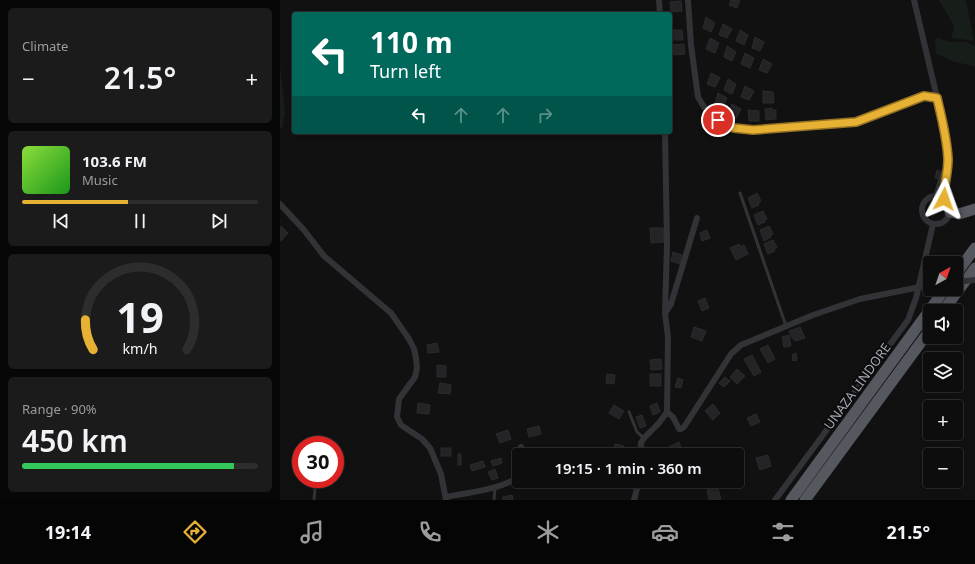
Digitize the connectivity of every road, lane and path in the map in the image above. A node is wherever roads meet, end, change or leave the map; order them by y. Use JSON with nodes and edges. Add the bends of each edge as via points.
{"nodes":[{"id":1,"x":659,"y":0,"type":"edge"},
{"id":2,"x":688,"y":0,"type":"edge"},
{"id":3,"x":914,"y":0,"type":"edge"},
{"id":4,"x":660,"y":12,"type":"edge"},
{"id":5,"x":937,"y":98,"type":"junction"},
{"id":6,"x":665,"y":134,"type":"edge"},
{"id":7,"x":948,"y":161,"type":"junction"},
{"id":8,"x":740,"y":193,"type":"dead end"},
{"id":9,"x":936,"y":196,"type":"junction"},
{"id":10,"x":944,"y":199,"type":"junction"},
{"id":11,"x":280,"y":204,"type":"edge"},
{"id":12,"x":975,"y":209,"type":"edge"},
{"id":13,"x":950,"y":212,"type":"junction"},
{"id":14,"x":697,"y":218,"type":"dead end"},
{"id":15,"x":933,"y":224,"type":"junction"},
{"id":16,"x":975,"y":248,"type":"edge"},
{"id":17,"x":963,"y":264,"type":"edge"},
{"id":18,"x":975,"y":268,"type":"edge"},
{"id":19,"x":975,"y":280,"type":"edge"},
{"id":20,"x":963,"y":281,"type":"edge"},
{"id":21,"x":923,"y":286,"type":"edge"},
{"id":22,"x":940,"y":296,"type":"edge"},
{"id":23,"x":949,"y":304,"type":"edge"},
{"id":24,"x":666,"y":313,"type":"junction"},
{"id":25,"x":786,"y":326,"type":"junction"},
{"id":26,"x":923,"y":340,"type":"edge"},
{"id":27,"x":629,"y":412,"type":"dead end"},
{"id":28,"x":667,"y":412,"type":"junction"},
{"id":29,"x":644,"y":438,"type":"junction"},
{"id":30,"x":642,"y":448,"type":"edge"},
{"id":31,"x":512,"y":481,"type":"edge"},
{"id":32,"x":315,"y":488,"type":"edge"},
{"id":33,"x":495,"y":488,"type":"junction"},
{"id":34,"x":637,"y":488,"type":"edge"},
{"id":35,"x":446,"y":498,"type":"edge"},
{"id":36,"x":314,"y":500,"type":"edge"},
{"id":37,"x":494,"y":500,"type":"edge"},
{"id":38,"x":634,"y":500,"type":"edge"},
{"id":39,"x":775,"y":500,"type":"edge"},
{"id":40,"x":791,"y":500,"type":"edge"},
{"id":41,"x":805,"y":500,"type":"edge"}],
"edges":[{"from":1,"to":4,"type":"street"},
{"from":2,"to":5,"type":"street","via":[[698,97],[704,107],[718,120],[734,128],[753,130],[856,122],[924,96]]},
{"from":3,"to":5,"type":"street"},
{"from":5,"to":7,"type":"street","via":[[947,140]]},
{"from":6,"to":24,"type":"street"},
{"from":7,"to":9,"type":"street"},
{"from":7,"to":10,"type":"street"},
{"from":8,"to":25,"type":"lane"},
{"from":9,"to":10,"type":"street"},
{"from":9,"to":15,"type":"street","via":[[924,202],[921,211],[925,220]]},
{"from":10,"to":13,"type":"street","via":[[950,207]]},
{"from":11,"to":35,"type":"street","via":[[324,256],[391,313],[409,339],[414,349],[417,368],[415,377],[398,401],[397,417],[401,425],[426,442],[430,448],[442,474]]},
{"from":12,"to":13,"type":"highway","via":[[959,214]]},
{"from":13,"to":15,"type":"street","via":[[942,223]]},
{"from":14,"to":24,"type":"street"},
{"from":15,"to":39,"type":"street","via":[[916,298],[908,320]]},
{"from":16,"to":17,"type":"highway"},
{"from":18,"to":23,"type":"highway"},
{"from":19,"to":20,"type":"street","bridge":true},
{"from":21,"to":25,"type":"street","bridge":true,"via":[[860,299]]},
{"from":22,"to":40,"type":"highway","name":"UNAZA LINDORE"},
{"from":24,"to":28,"type":"street"},
{"from":25,"to":28,"type":"street","via":[[736,348],[681,429]]},
{"from":26,"to":41,"type":"highway","name":"UNAZA LINDORE"},
{"from":27,"to":29,"type":"lane","via":[[637,432]]},
{"from":28,"to":29,"type":"street"},
{"from":29,"to":30,"type":"street"},
{"from":31,"to":33,"type":"street"},
{"from":32,"to":36,"type":"lane"},
{"from":33,"to":35,"type":"street"},
{"from":33,"to":37,"type":"lane"},
{"from":34,"to":38,"type":"street"}]}
